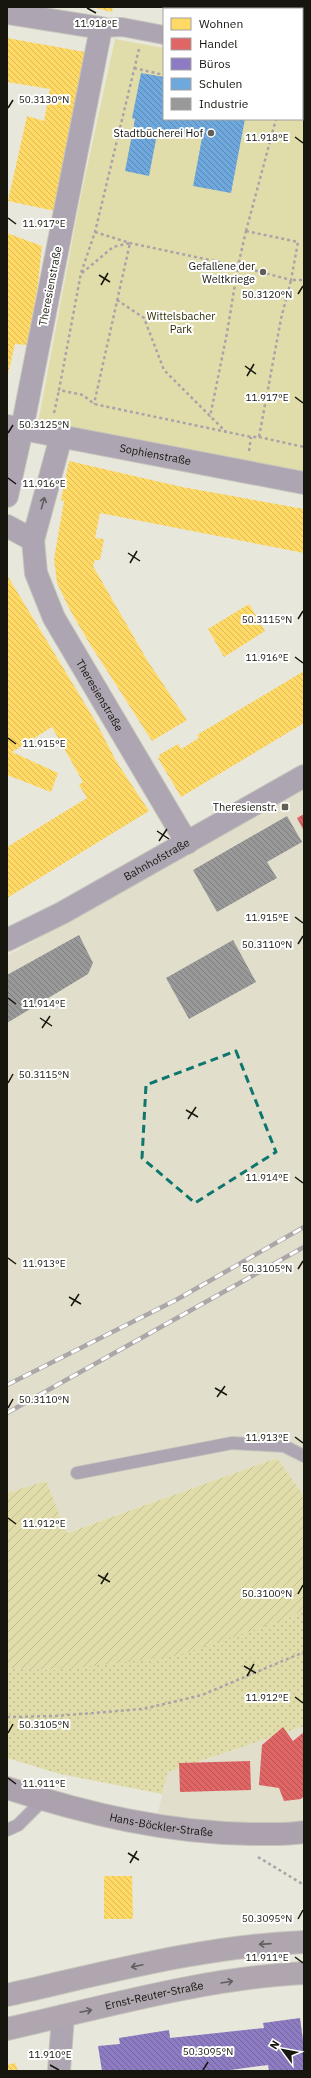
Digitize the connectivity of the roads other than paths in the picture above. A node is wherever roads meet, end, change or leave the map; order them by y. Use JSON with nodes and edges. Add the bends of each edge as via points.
{"nodes":[{"id":1,"x":7,"y":12,"type":"edge"},
{"id":2,"x":101,"y":28,"type":"junction"},
{"id":3,"x":163,"y":35,"type":"edge"},
{"id":4,"x":15,"y":427,"type":"edge"},
{"id":5,"x":61,"y":437,"type":"junction"},
{"id":6,"x":304,"y":483,"type":"edge"},
{"id":7,"x":7,"y":496,"type":"edge"},
{"id":8,"x":7,"y":526,"type":"edge"},
{"id":9,"x":33,"y":540,"type":"junction"},
{"id":10,"x":304,"y":776,"type":"edge"},
{"id":11,"x":187,"y":843,"type":"junction"},
{"id":12,"x":7,"y":940,"type":"edge"},
{"id":13,"x":304,"y":1456,"type":"edge"},
{"id":14,"x":77,"y":1473,"type":"dead end"},
{"id":15,"x":12,"y":1790,"type":"edge"},
{"id":16,"x":44,"y":1799,"type":"junction"},
{"id":17,"x":7,"y":1830,"type":"edge"},
{"id":18,"x":304,"y":1832,"type":"edge"},
{"id":19,"x":304,"y":1942,"type":"edge"},
{"id":20,"x":304,"y":1973,"type":"edge"},
{"id":21,"x":7,"y":1995,"type":"edge"},
{"id":22,"x":63,"y":2016,"type":"junction"},
{"id":23,"x":7,"y":2029,"type":"edge"},
{"id":24,"x":59,"y":2071,"type":"edge"}],
"edges":[{"from":1,"to":2,"type":"street"},
{"from":2,"to":3,"type":"street","via":[[122,27]]},
{"from":2,"to":4,"type":"street","name":"Theresienstraße"},
{"from":4,"to":5,"type":"street","name":"Sophienstraße"},
{"from":4,"to":7,"type":"street","name":"Theresienstraße"},
{"from":5,"to":6,"type":"street","name":"Sophienstraße"},
{"from":9,"to":5,"type":"street","name":"Theresienstraße","one_way":true},
{"from":8,"to":9,"type":"street"},
{"from":9,"to":11,"type":"street","name":"Theresienstraße","via":[[36,573],[54,618]]},
{"from":10,"to":11,"type":"street","name":"Bahnhofstraße"},
{"from":11,"to":12,"type":"street","name":"Bahnhofstraße","via":[[62,913]]},
{"from":13,"to":14,"type":"lane","via":[[284,1446],[232,1443]]},
{"from":15,"to":16,"type":"main road","name":"Hans-Böckler-Straße"},
{"from":16,"to":17,"type":"lane","via":[[18,1825]]},
{"from":16,"to":18,"type":"main road","name":"Hans-Böckler-Straße","via":[[158,1827],[220,1833]]},
{"from":19,"to":21,"type":"main road","one_way":true,"via":[[205,1951]]},
{"from":22,"to":20,"type":"main road","name":"Ernst-Reuter-Straße","one_way":true,"via":[[211,1984]]},
{"from":22,"to":23,"type":"main road","name":"Ernst-Reuter-Straße"},
{"from":22,"to":24,"type":"street"}]}
